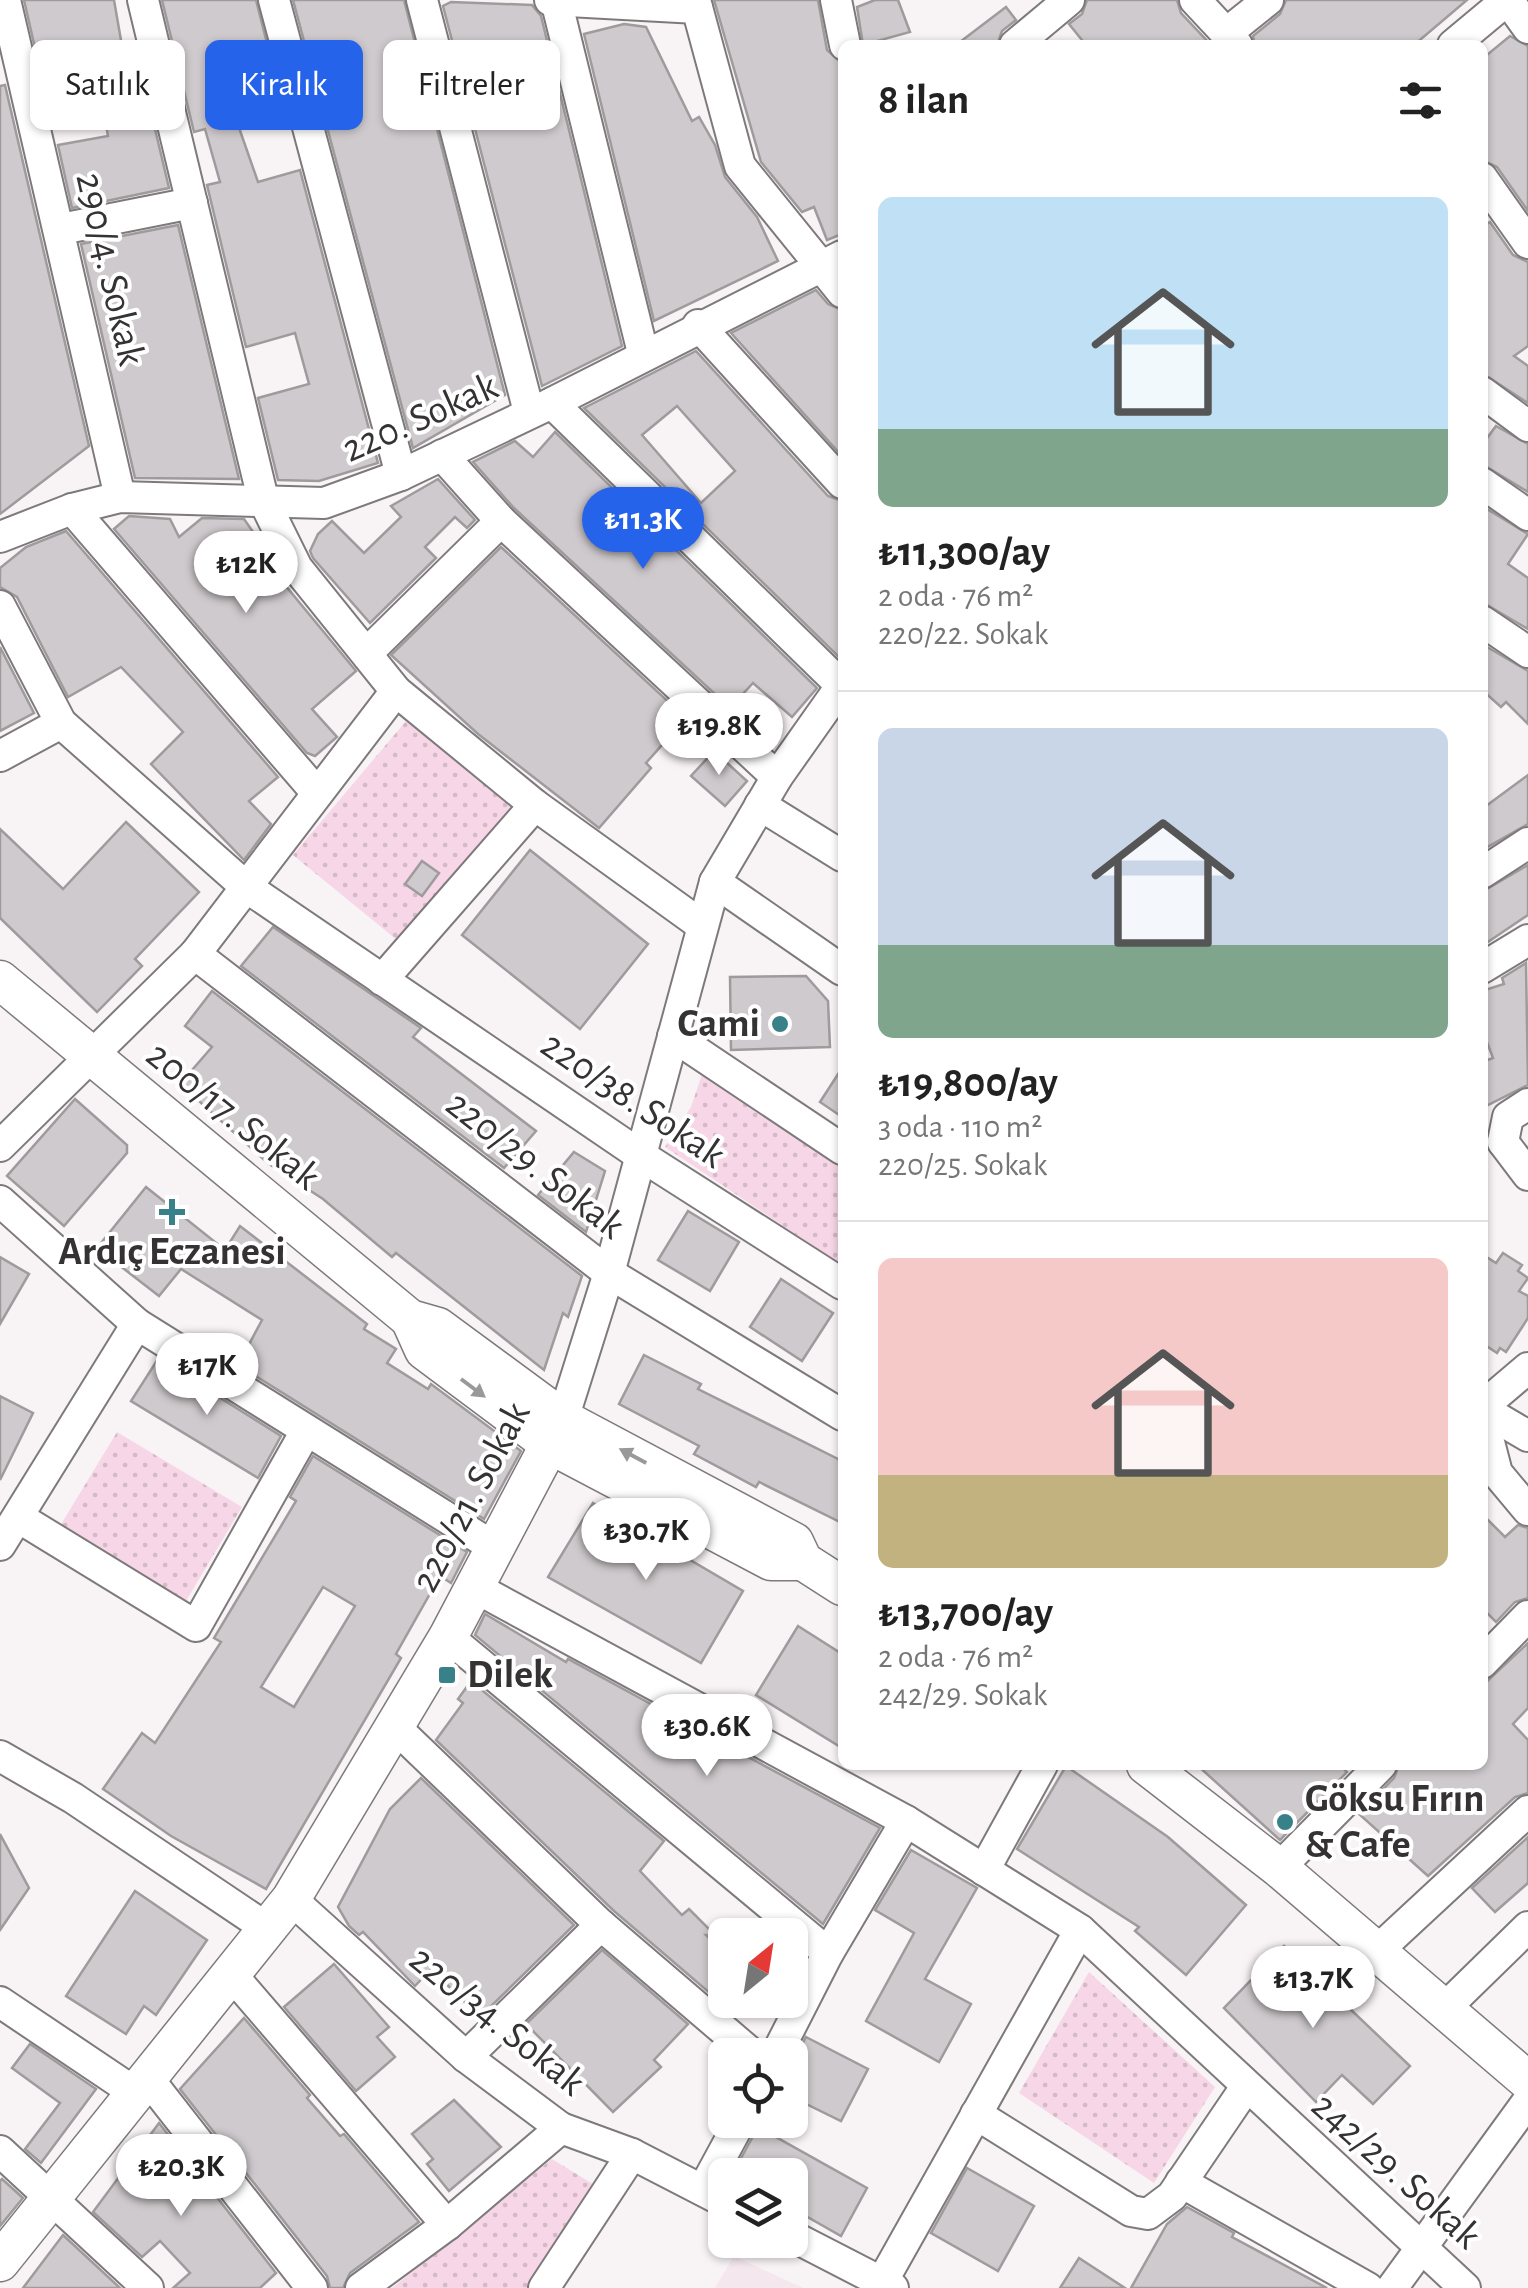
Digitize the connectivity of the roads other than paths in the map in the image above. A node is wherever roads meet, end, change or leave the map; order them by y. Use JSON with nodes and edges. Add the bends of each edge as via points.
{"nodes":[{"id":1,"x":5,"y":0,"type":"edge"},
{"id":2,"x":143,"y":0,"type":"edge"},
{"id":3,"x":274,"y":0,"type":"edge"},
{"id":4,"x":422,"y":0,"type":"edge"},
{"id":5,"x":554,"y":0,"type":"edge"},
{"id":6,"x":836,"y":0,"type":"edge"},
{"id":7,"x":1070,"y":0,"type":"edge"},
{"id":8,"x":1195,"y":0,"type":"edge"},
{"id":9,"x":1268,"y":0,"type":"edge"},
{"id":10,"x":1508,"y":0,"type":"edge"},
{"id":11,"x":696,"y":4,"type":"edge"},
{"id":12,"x":1528,"y":28,"type":"edge"},
{"id":13,"x":1232,"y":38,"type":"edge"},
{"id":14,"x":844,"y":40,"type":"edge"},
{"id":15,"x":1032,"y":40,"type":"edge"},
{"id":16,"x":1459,"y":40,"type":"edge"},
{"id":17,"x":1488,"y":192,"type":"edge"},
{"id":18,"x":192,"y":202,"type":"junction"},
{"id":19,"x":61,"y":229,"type":"junction"},
{"id":20,"x":1528,"y":243,"type":"edge"},
{"id":21,"x":830,"y":260,"type":"edge"},
{"id":22,"x":698,"y":325,"type":"junction"},
{"id":23,"x":643,"y":353,"type":"junction"},
{"id":24,"x":1488,"y":396,"type":"edge"},
{"id":25,"x":541,"y":407,"type":"junction"},
{"id":26,"x":1528,"y":426,"type":"edge"},
{"id":27,"x":442,"y":454,"type":"junction"},
{"id":28,"x":401,"y":474,"type":"junction"},
{"id":29,"x":838,"y":480,"type":"edge"},
{"id":30,"x":1488,"y":487,"type":"edge"},
{"id":31,"x":120,"y":497,"type":"junction"},
{"id":32,"x":263,"y":499,"type":"junction"},
{"id":33,"x":72,"y":509,"type":"junction"},
{"id":34,"x":1528,"y":516,"type":"edge"},
{"id":35,"x":501,"y":521,"type":"junction"},
{"id":36,"x":0,"y":537,"type":"edge"},
{"id":37,"x":0,"y":606,"type":"edge"},
{"id":38,"x":1488,"y":626,"type":"edge"},
{"id":39,"x":1528,"y":652,"type":"edge"},
{"id":40,"x":367,"y":653,"type":"junction"},
{"id":41,"x":838,"y":682,"type":"edge"},
{"id":42,"x":396,"y":690,"type":"junction"},
{"id":43,"x":838,"y":692,"type":"edge"},
{"id":44,"x":61,"y":722,"type":"junction"},
{"id":45,"x":0,"y":756,"type":"edge"},
{"id":46,"x":777,"y":777,"type":"junction"},
{"id":47,"x":317,"y":794,"type":"junction"},
{"id":48,"x":535,"y":805,"type":"junction"},
{"id":49,"x":760,"y":805,"type":"junction"},
{"id":50,"x":1528,"y":844,"type":"edge"},
{"id":51,"x":838,"y":854,"type":"edge"},
{"id":52,"x":1488,"y":869,"type":"edge"},
{"id":53,"x":714,"y":882,"type":"junction"},
{"id":54,"x":245,"y":886,"type":"junction"},
{"id":55,"x":700,"y":924,"type":"junction"},
{"id":56,"x":1528,"y":940,"type":"edge"},
{"id":57,"x":195,"y":954,"type":"junction"},
{"id":58,"x":1488,"y":964,"type":"edge"},
{"id":59,"x":838,"y":967,"type":"edge"},
{"id":60,"x":0,"y":980,"type":"edge"},
{"id":61,"x":382,"y":980,"type":"junction"},
{"id":62,"x":673,"y":1036,"type":"junction"},
{"id":63,"x":92,"y":1059,"type":"junction"},
{"id":64,"x":1528,"y":1104,"type":"edge"},
{"id":65,"x":0,"y":1146,"type":"edge"},
{"id":66,"x":838,"y":1146,"type":"edge"},
{"id":67,"x":1493,"y":1147,"type":"edge"},
{"id":68,"x":640,"y":1155,"type":"junction"},
{"id":69,"x":1528,"y":1175,"type":"edge"},
{"id":70,"x":0,"y":1200,"type":"edge"},
{"id":71,"x":609,"y":1273,"type":"junction"},
{"id":72,"x":838,"y":1281,"type":"edge"},
{"id":73,"x":137,"y":1324,"type":"junction"},
{"id":74,"x":1528,"y":1368,"type":"edge"},
{"id":75,"x":1488,"y":1405,"type":"edge"},
{"id":76,"x":838,"y":1413,"type":"edge"},
{"id":77,"x":1488,"y":1414,"type":"edge"},
{"id":78,"x":306,"y":1431,"type":"junction"},
{"id":79,"x":557,"y":1432,"type":"junction"},
{"id":80,"x":1528,"y":1436,"type":"edge"},
{"id":81,"x":1490,"y":1480,"type":"edge"},
{"id":82,"x":1528,"y":1510,"type":"edge"},
{"id":83,"x":18,"y":1517,"type":"junction"},
{"id":84,"x":0,"y":1546,"type":"edge"},
{"id":85,"x":497,"y":1549,"type":"junction"},
{"id":86,"x":838,"y":1584,"type":"edge"},
{"id":87,"x":476,"y":1588,"type":"junction"},
{"id":88,"x":1528,"y":1616,"type":"edge"},
{"id":89,"x":448,"y":1637,"type":"junction"},
{"id":90,"x":1488,"y":1657,"type":"edge"},
{"id":91,"x":396,"y":1728,"type":"junction"},
{"id":92,"x":0,"y":1756,"type":"edge"},
{"id":93,"x":1039,"y":1770,"type":"edge"},
{"id":94,"x":1168,"y":1770,"type":"edge"},
{"id":95,"x":1376,"y":1770,"type":"edge"},
{"id":96,"x":1528,"y":1811,"type":"edge"},
{"id":97,"x":906,"y":1821,"type":"junction"},
{"id":98,"x":1278,"y":1868,"type":"junction"},
{"id":99,"x":984,"y":1870,"type":"junction"},
{"id":100,"x":280,"y":1914,"type":"junction"},
{"id":101,"x":600,"y":1925,"type":"junction"},
{"id":102,"x":1528,"y":1927,"type":"edge"},
{"id":103,"x":1080,"y":1930,"type":"junction"},
{"id":104,"x":1378,"y":1951,"type":"junction"},
{"id":105,"x":828,"y":1953,"type":"junction"},
{"id":106,"x":231,"y":1974,"type":"junction"},
{"id":107,"x":0,"y":2002,"type":"edge"},
{"id":108,"x":1444,"y":2009,"type":"junction"},
{"id":109,"x":734,"y":2038,"type":"edge"},
{"id":110,"x":785,"y":2038,"type":"edge"},
{"id":111,"x":466,"y":2056,"type":"junction"},
{"id":112,"x":1528,"y":2081,"type":"edge"},
{"id":113,"x":140,"y":2084,"type":"junction"},
{"id":114,"x":1246,"y":2087,"type":"junction"},
{"id":115,"x":1528,"y":2101,"type":"edge"},
{"id":116,"x":976,"y":2114,"type":"junction"},
{"id":117,"x":561,"y":2128,"type":"junction"},
{"id":118,"x":0,"y":2152,"type":"edge"},
{"id":119,"x":632,"y":2154,"type":"junction"},
{"id":120,"x":1181,"y":2182,"type":"junction"},
{"id":121,"x":708,"y":2193,"type":"edge"},
{"id":122,"x":54,"y":2197,"type":"junction"},
{"id":123,"x":447,"y":2225,"type":"junction"},
{"id":124,"x":808,"y":2244,"type":"edge"},
{"id":125,"x":1422,"y":2250,"type":"junction"},
{"id":126,"x":0,"y":2262,"type":"edge"},
{"id":127,"x":888,"y":2285,"type":"edge"},
{"id":128,"x":148,"y":2288,"type":"edge"},
{"id":129,"x":312,"y":2288,"type":"edge"},
{"id":130,"x":361,"y":2288,"type":"edge"},
{"id":131,"x":544,"y":2288,"type":"edge"},
{"id":132,"x":1368,"y":2288,"type":"edge"},
{"id":133,"x":1392,"y":2288,"type":"edge"},
{"id":134,"x":1465,"y":2288,"type":"edge"}],
"edges":[{"from":1,"to":19,"type":"street","name":"290/4. Sokak"},
{"from":2,"to":18,"type":"street"},
{"from":3,"to":28,"type":"street"},
{"from":4,"to":25,"type":"street"},
{"from":5,"to":11,"type":"street"},
{"from":5,"to":23,"type":"street"},
{"from":6,"to":14,"type":"street"},
{"from":7,"to":15,"type":"street"},
{"from":8,"to":13,"type":"street"},
{"from":9,"to":13,"type":"street"},
{"from":10,"to":12,"type":"street"},
{"from":10,"to":16,"type":"street"},
{"from":11,"to":21,"type":"street","via":[[740,166]]},
{"from":17,"to":20,"type":"street"},
{"from":18,"to":19,"type":"street"},
{"from":18,"to":32,"type":"street"},
{"from":19,"to":31,"type":"street","name":"290/4. Sokak"},
{"from":21,"to":22,"type":"street","name":"220. Sokak"},
{"from":22,"to":23,"type":"street","name":"220. Sokak"},
{"from":22,"to":29,"type":"street"},
{"from":23,"to":25,"type":"street","name":"220. Sokak"},
{"from":24,"to":26,"type":"street"},
{"from":25,"to":27,"type":"street","name":"220. Sokak"},
{"from":25,"to":41,"type":"street"},
{"from":27,"to":28,"type":"street","name":"220. Sokak"},
{"from":27,"to":35,"type":"street"},
{"from":28,"to":32,"type":"street","name":"220. Sokak","via":[[324,502]]},
{"from":30,"to":34,"type":"street"},
{"from":31,"to":32,"type":"street","name":"220. Sokak"},
{"from":31,"to":33,"type":"street","name":"220. Sokak"},
{"from":32,"to":40,"type":"street","via":[[297,568]]},
{"from":33,"to":36,"type":"street","name":"220. Sokak"},
{"from":33,"to":47,"type":"street"},
{"from":35,"to":40,"type":"street"},
{"from":35,"to":46,"type":"street"},
{"from":37,"to":44,"type":"street","name":"220/38. Sokak"},
{"from":38,"to":39,"type":"street"},
{"from":40,"to":42,"type":"street"},
{"from":42,"to":47,"type":"street"},
{"from":42,"to":48,"type":"street"},
{"from":43,"to":46,"type":"street","name":"220/21. Sokak"},
{"from":44,"to":45,"type":"street"},
{"from":44,"to":54,"type":"street","name":"220/38. Sokak"},
{"from":46,"to":49,"type":"street","name":"220/21. Sokak"},
{"from":47,"to":54,"type":"street"},
{"from":48,"to":55,"type":"street"},
{"from":48,"to":61,"type":"street"},
{"from":49,"to":51,"type":"street"},
{"from":49,"to":53,"type":"street","name":"220/21. Sokak"},
{"from":50,"to":52,"type":"street"},
{"from":53,"to":55,"type":"street","name":"220/21. Sokak"},
{"from":53,"to":59,"type":"street"},
{"from":54,"to":57,"type":"street"},
{"from":54,"to":61,"type":"street","name":"220/38. Sokak"},
{"from":55,"to":62,"type":"street","name":"220/21. Sokak"},
{"from":56,"to":58,"type":"street"},
{"from":57,"to":63,"type":"street"},
{"from":57,"to":71,"type":"street","name":"220/29. Sokak"},
{"from":60,"to":63,"type":"street","name":"200/17. Sokak"},
{"from":61,"to":68,"type":"street","name":"220/38. Sokak"},
{"from":62,"to":66,"type":"street"},
{"from":62,"to":68,"type":"street","name":"220/21. Sokak"},
{"from":63,"to":65,"type":"street"},
{"from":63,"to":79,"type":"street","name":"200/17. Sokak","via":[[410,1319],[438,1327]]},
{"from":64,"to":67,"type":"street","via":[[1508,1117]]},
{"from":67,"to":69,"type":"street"},
{"from":68,"to":71,"type":"street","name":"220/21. Sokak"},
{"from":68,"to":72,"type":"street","name":"220/38. Sokak"},
{"from":70,"to":73,"type":"street"},
{"from":71,"to":76,"type":"street","name":"220/29. Sokak"},
{"from":71,"to":79,"type":"street","name":"220/21. Sokak"},
{"from":73,"to":78,"type":"street"},
{"from":73,"to":83,"type":"street"},
{"from":74,"to":75,"type":"street"},
{"from":77,"to":80,"type":"street"},
{"from":78,"to":83,"type":"street","via":[[196,1626]]},
{"from":78,"to":85,"type":"street"},
{"from":79,"to":85,"type":"street","name":"220/21. Sokak"},
{"from":79,"to":86,"type":"street","name":"200/17. Sokak","via":[[794,1542],[802,1561]]},
{"from":81,"to":82,"type":"street"},
{"from":83,"to":84,"type":"street"},
{"from":85,"to":87,"type":"street","name":"220/21. Sokak"},
{"from":87,"to":89,"type":"street","name":"220/21. Sokak"},
{"from":87,"to":97,"type":"street","name":"242/29. Sokak"},
{"from":88,"to":90,"type":"street"},
{"from":89,"to":91,"type":"street","name":"220/21. Sokak"},
{"from":89,"to":105,"type":"street"},
{"from":91,"to":100,"type":"street","name":"220/21. Sokak"},
{"from":91,"to":101,"type":"street"},
{"from":92,"to":100,"type":"street","name":"220/34. Sokak"},
{"from":93,"to":99,"type":"street"},
{"from":94,"to":98,"type":"street"},
{"from":95,"to":98,"type":"street"},
{"from":96,"to":104,"type":"street"},
{"from":97,"to":99,"type":"street","name":"242/29. Sokak"},
{"from":97,"to":105,"type":"street"},
{"from":98,"to":104,"type":"street"},
{"from":99,"to":103,"type":"street","name":"242/29. Sokak"},
{"from":100,"to":106,"type":"street","name":"220/21. Sokak"},
{"from":100,"to":111,"type":"street","name":"220/34. Sokak"},
{"from":101,"to":109,"type":"street"},
{"from":101,"to":111,"type":"street"},
{"from":102,"to":108,"type":"street"},
{"from":103,"to":114,"type":"street","name":"242/29. Sokak"},
{"from":103,"to":116,"type":"street"},
{"from":104,"to":108,"type":"street"},
{"from":105,"to":110,"type":"street"},
{"from":106,"to":113,"type":"street","name":"220/21. Sokak"},
{"from":106,"to":123,"type":"street"},
{"from":107,"to":113,"type":"street"},
{"from":108,"to":112,"type":"street"},
{"from":111,"to":117,"type":"street","name":"220/34. Sokak"},
{"from":113,"to":122,"type":"street","name":"220/21. Sokak"},
{"from":113,"to":129,"type":"street"},
{"from":114,"to":120,"type":"street"},
{"from":114,"to":125,"type":"street","name":"242/29. Sokak"},
{"from":115,"to":125,"type":"street"},
{"from":116,"to":120,"type":"street","via":[[1138,2214],[1160,2208]]},
{"from":116,"to":127,"type":"street"},
{"from":117,"to":119,"type":"street","name":"220/34. Sokak"},
{"from":117,"to":123,"type":"street"},
{"from":118,"to":122,"type":"street"},
{"from":119,"to":121,"type":"street","name":"220/34. Sokak"},
{"from":119,"to":131,"type":"street"},
{"from":120,"to":132,"type":"street"},
{"from":122,"to":126,"type":"street","name":"220/21. Sokak"},
{"from":122,"to":128,"type":"street"},
{"from":123,"to":130,"type":"street"},
{"from":124,"to":127,"type":"street"},
{"from":125,"to":133,"type":"street"},
{"from":125,"to":134,"type":"street","name":"242/29. Sokak"}]}
